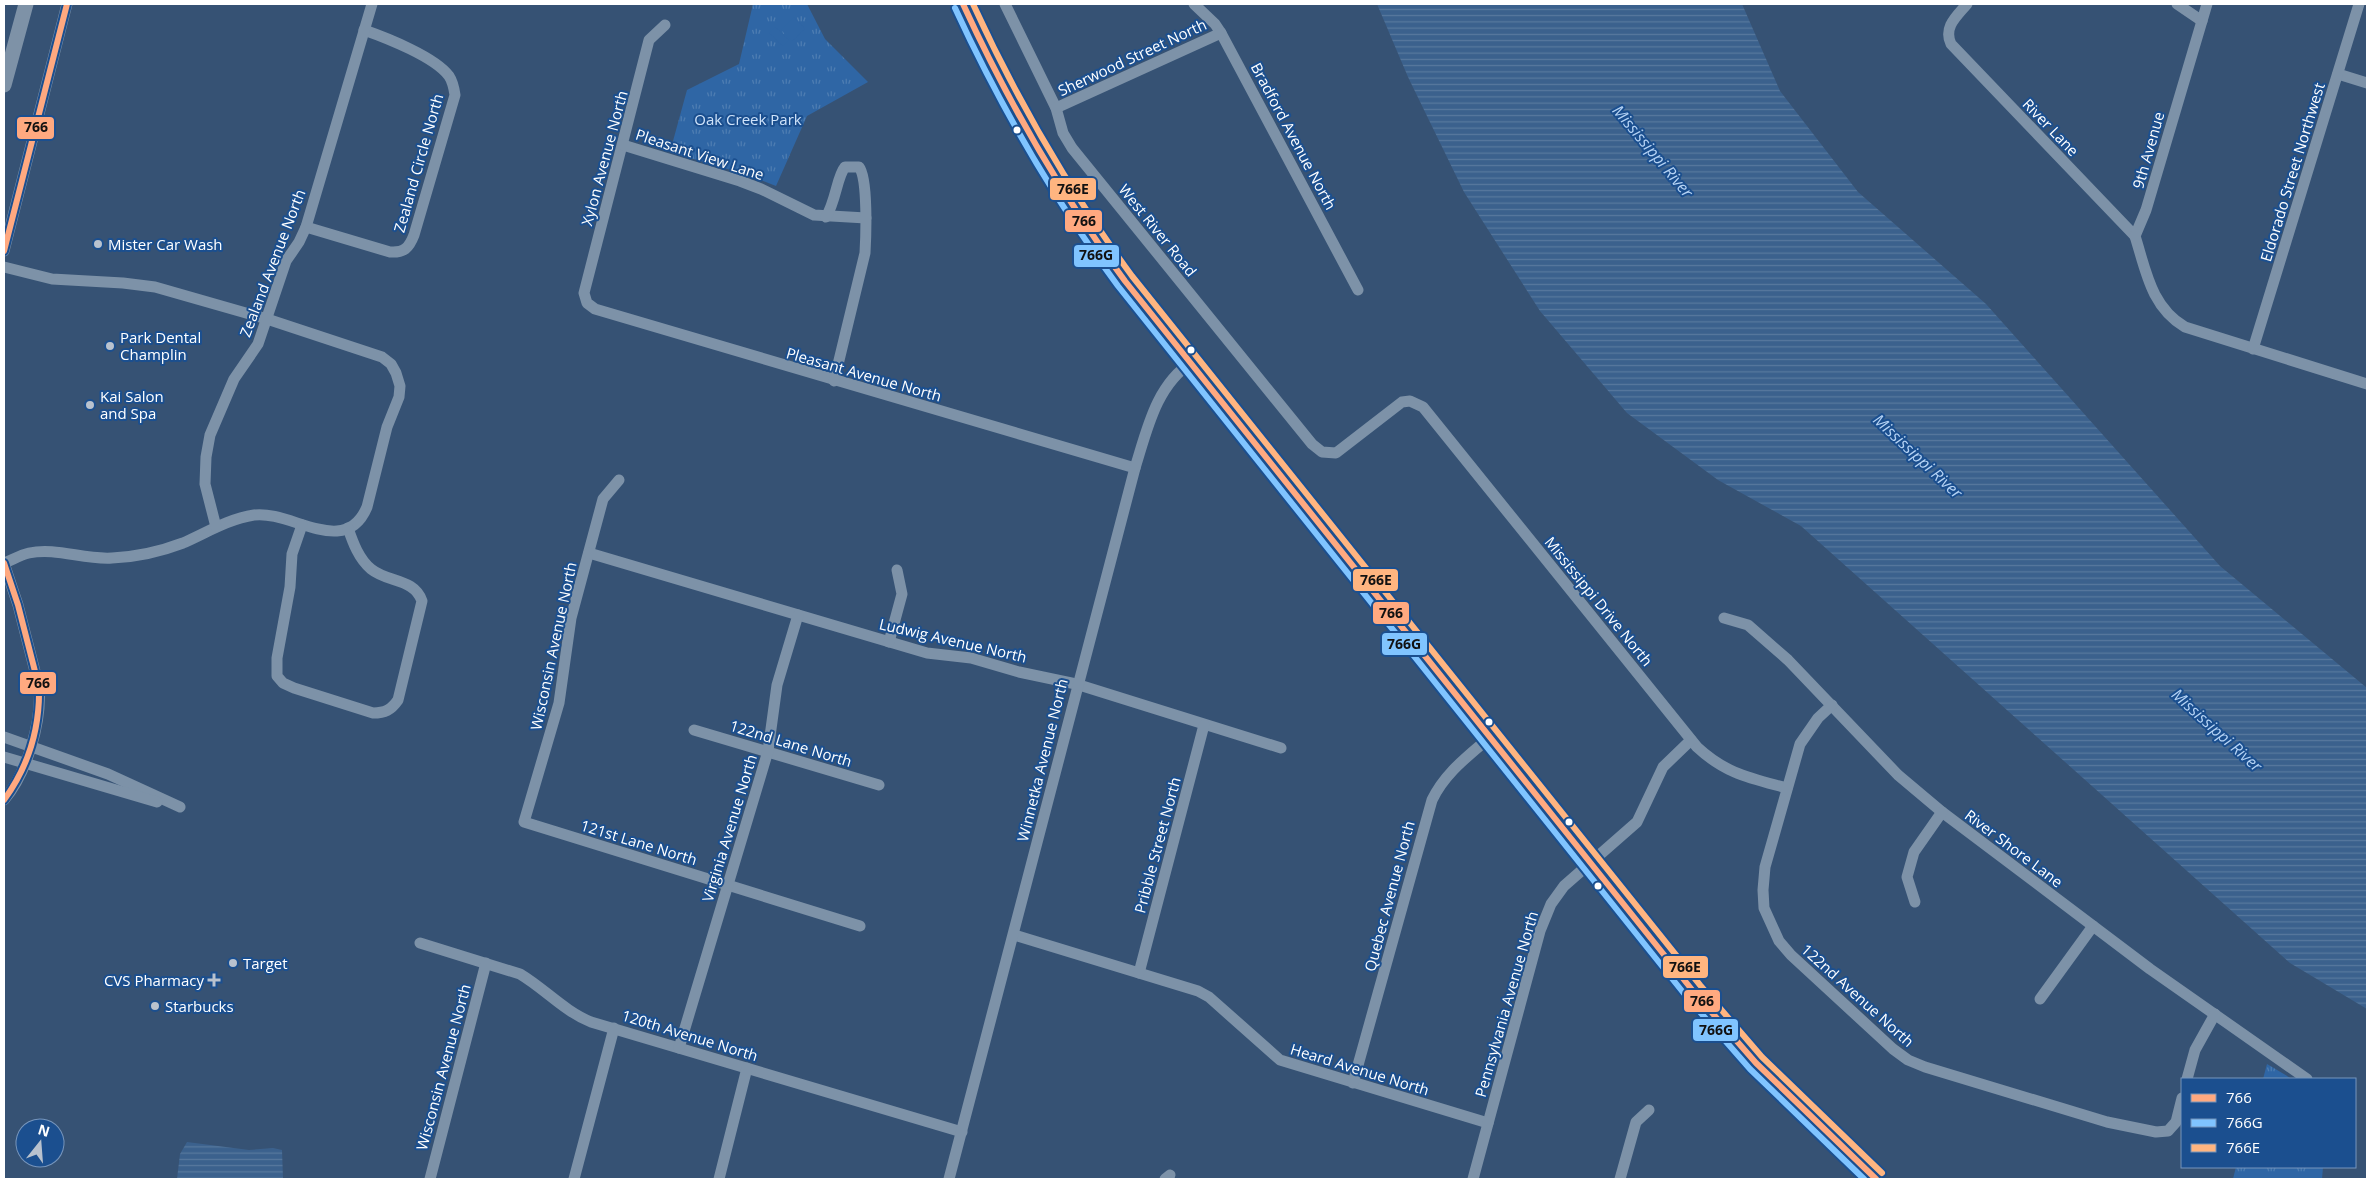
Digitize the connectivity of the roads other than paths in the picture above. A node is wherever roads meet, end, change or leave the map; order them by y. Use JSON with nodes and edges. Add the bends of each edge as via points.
{"nodes":[{"id":1,"x":26,"y":4,"type":"edge"},
{"id":2,"x":67,"y":4,"type":"edge"},
{"id":3,"x":372,"y":4,"type":"edge"},
{"id":4,"x":963,"y":4,"type":"edge"},
{"id":5,"x":1005,"y":4,"type":"edge"},
{"id":6,"x":1194,"y":4,"type":"edge"},
{"id":7,"x":1967,"y":4,"type":"edge"},
{"id":8,"x":2178,"y":4,"type":"edge"},
{"id":9,"x":2207,"y":4,"type":"edge"},
{"id":10,"x":2360,"y":4,"type":"edge"},
{"id":11,"x":2202,"y":21,"type":"junction"},
{"id":12,"x":665,"y":25,"type":"dead end"},
{"id":13,"x":364,"y":30,"type":"junction"},
{"id":14,"x":1221,"y":33,"type":"junction"},
{"id":15,"x":2338,"y":74,"type":"junction"},
{"id":16,"x":2367,"y":83,"type":"edge"},
{"id":17,"x":4,"y":85,"type":"edge"},
{"id":18,"x":1056,"y":108,"type":"junction"},
{"id":19,"x":623,"y":145,"type":"junction"},
{"id":20,"x":826,"y":217,"type":"junction"},
{"id":21,"x":866,"y":218,"type":"junction"},
{"id":22,"x":306,"y":227,"type":"junction"},
{"id":23,"x":2135,"y":236,"type":"junction"},
{"id":24,"x":4,"y":251,"type":"edge"},
{"id":25,"x":4,"y":266,"type":"edge"},
{"id":26,"x":1358,"y":290,"type":"dead end"},
{"id":27,"x":586,"y":303,"type":"joint"},
{"id":28,"x":268,"y":319,"type":"junction"},
{"id":29,"x":2253,"y":349,"type":"junction"},
{"id":30,"x":1192,"y":362,"type":"junction"},
{"id":31,"x":834,"y":380,"type":"junction"},
{"id":32,"x":2367,"y":384,"type":"edge"},
{"id":33,"x":1410,"y":401,"type":"joint"},
{"id":34,"x":1135,"y":468,"type":"junction"},
{"id":35,"x":619,"y":480,"type":"dead end"},
{"id":36,"x":302,"y":525,"type":"junction"},
{"id":37,"x":216,"y":527,"type":"junction"},
{"id":38,"x":348,"y":528,"type":"junction"},
{"id":39,"x":589,"y":553,"type":"junction"},
{"id":40,"x":4,"y":563,"type":"edge"},
{"id":41,"x":897,"y":570,"type":"dead end"},
{"id":42,"x":798,"y":615,"type":"junction"},
{"id":43,"x":1724,"y":618,"type":"dead end"},
{"id":44,"x":889,"y":642,"type":"junction"},
{"id":45,"x":1076,"y":684,"type":"junction"},
{"id":46,"x":1832,"y":705,"type":"junction"},
{"id":47,"x":1204,"y":725,"type":"junction"},
{"id":48,"x":694,"y":730,"type":"dead end"},
{"id":49,"x":4,"y":737,"type":"edge"},
{"id":50,"x":1490,"y":737,"type":"junction"},
{"id":51,"x":1691,"y":740,"type":"junction"},
{"id":52,"x":30,"y":745,"type":"junction"},
{"id":53,"x":1281,"y":748,"type":"dead end"},
{"id":54,"x":768,"y":751,"type":"junction"},
{"id":55,"x":4,"y":757,"type":"edge"},
{"id":56,"x":24,"y":763,"type":"junction"},
{"id":57,"x":879,"y":785,"type":"dead end"},
{"id":58,"x":1787,"y":788,"type":"junction"},
{"id":59,"x":4,"y":800,"type":"edge"},
{"id":60,"x":1942,"y":812,"type":"junction"},
{"id":61,"x":524,"y":822,"type":"joint"},
{"id":62,"x":1591,"y":863,"type":"junction"},
{"id":63,"x":727,"y":886,"type":"junction"},
{"id":64,"x":1915,"y":902,"type":"dead end"},
{"id":65,"x":860,"y":926,"type":"dead end"},
{"id":66,"x":2093,"y":926,"type":"junction"},
{"id":67,"x":1014,"y":935,"type":"junction"},
{"id":68,"x":420,"y":943,"type":"dead end"},
{"id":69,"x":486,"y":963,"type":"junction"},
{"id":70,"x":1138,"y":973,"type":"junction"},
{"id":71,"x":2040,"y":999,"type":"dead end"},
{"id":72,"x":2215,"y":1014,"type":"junction"},
{"id":73,"x":614,"y":1028,"type":"junction"},
{"id":74,"x":679,"y":1048,"type":"junction"},
{"id":75,"x":747,"y":1068,"type":"junction"},
{"id":76,"x":2187,"y":1078,"type":"edge"},
{"id":77,"x":2306,"y":1078,"type":"edge"},
{"id":78,"x":1353,"y":1083,"type":"junction"},
{"id":79,"x":2181,"y":1102,"type":"edge"},
{"id":80,"x":1648,"y":1110,"type":"dead end"},
{"id":81,"x":1488,"y":1124,"type":"junction"},
{"id":82,"x":962,"y":1132,"type":"junction"},
{"id":83,"x":430,"y":1179,"type":"edge"},
{"id":84,"x":574,"y":1179,"type":"edge"},
{"id":85,"x":719,"y":1179,"type":"edge"},
{"id":86,"x":949,"y":1179,"type":"edge"},
{"id":87,"x":1473,"y":1179,"type":"edge"},
{"id":88,"x":1620,"y":1179,"type":"edge"},
{"id":89,"x":1876,"y":1179,"type":"edge"}],
"edges":[{"from":1,"to":17,"type":"highway"},
{"from":2,"to":24,"type":"street"},
{"from":3,"to":13,"type":"street","name":"Zealand Avenue North"},
{"from":4,"to":30,"type":"main road","via":[[1021,120],[1081,220],[1125,282]]},
{"from":5,"to":18,"type":"street","name":"West River Road"},
{"from":6,"to":14,"type":"street","name":"Bradford Avenue North"},
{"from":7,"to":23,"type":"street","name":"River Lane","via":[[1951,24],[1947,36],[1951,44]]},
{"from":8,"to":11,"type":"street"},
{"from":9,"to":11,"type":"street","name":"9th Avenue"},
{"from":10,"to":15,"type":"street","name":"Eldorado Street Northwest"},
{"from":11,"to":23,"type":"street","name":"9th Avenue","via":[[2146,210]]},
{"from":12,"to":19,"type":"street","name":"Xylon Avenue North","via":[[649,40]]},
{"from":13,"to":22,"type":"street","name":"Zealand Avenue North"},
{"from":13,"to":22,"type":"street","name":"Zealand Circle North","via":[[398,42],[442,69],[452,81],[455,95],[414,235],[408,248],[390,252]]},
{"from":14,"to":18,"type":"street","name":"Sherwood Street North"},
{"from":14,"to":26,"type":"street","name":"Bradford Avenue North"},
{"from":15,"to":16,"type":"street"},
{"from":15,"to":29,"type":"street","name":"Eldorado Street Northwest"},
{"from":18,"to":33,"type":"street","name":"West River Road","via":[[1063,133],[1093,176],[1307,439],[1322,452],[1336,453],[1392,409]]},
{"from":19,"to":20,"type":"street","name":"Pleasant View Lane","via":[[740,181],[802,211]]},
{"from":19,"to":27,"type":"street","name":"Xylon Avenue North","via":[[584,293]]},
{"from":20,"to":21,"type":"street","name":"Pleasant View Lane"},
{"from":20,"to":21,"type":"street","via":[[834,203],[841,172],[845,167],[853,166],[863,172]]},
{"from":21,"to":31,"type":"street","via":[[865,253]]},
{"from":22,"to":28,"type":"street","name":"Zealand Avenue North","via":[[286,261]]},
{"from":23,"to":29,"type":"street","via":[[2153,294],[2168,316],[2185,327]]},
{"from":25,"to":28,"type":"street","via":[[52,280],[156,287]]},
{"from":27,"to":31,"type":"street","name":"Pleasant Avenue North","via":[[595,309]]},
{"from":28,"to":37,"type":"street","name":"Zealand Avenue North","via":[[258,344],[234,379],[210,435],[205,484]]},
{"from":28,"to":38,"type":"street","via":[[382,357],[396,373],[399,397],[387,426],[366,507]]},
{"from":29,"to":32,"type":"street"},
{"from":30,"to":34,"type":"street","name":"Winnetka Avenue North","via":[[1176,374],[1161,395]]},
{"from":30,"to":50,"type":"main road"},
{"from":31,"to":34,"type":"street","name":"Pleasant Avenue North"},
{"from":33,"to":51,"type":"street","name":"Mississippi Drive North","via":[[1430,415]]},
{"from":34,"to":45,"type":"street","name":"Winnetka Avenue North"},
{"from":35,"to":39,"type":"street","name":"Wisconsin Avenue North","via":[[603,499]]},
{"from":36,"to":37,"type":"street","via":[[279,516],[255,515]]},
{"from":36,"to":38,"type":"street","via":[[322,531]]},
{"from":36,"to":38,"type":"street","via":[[292,554],[277,676],[294,688],[382,713],[392,709],[398,700],[422,602],[414,588],[371,569],[355,548]]},
{"from":37,"to":40,"type":"street","via":[[181,543],[145,553],[111,558],[50,551],[28,553]]},
{"from":39,"to":42,"type":"street","name":"Ludwig Avenue North"},
{"from":39,"to":61,"type":"street","name":"Wisconsin Avenue North","via":[[567,640],[559,703]]},
{"from":40,"to":52,"type":"street","via":[[39,687],[40,711]]},
{"from":41,"to":44,"type":"street","via":[[902,594]]},
{"from":42,"to":44,"type":"street","name":"Ludwig Avenue North"},
{"from":42,"to":54,"type":"street","name":"Virginia Avenue North","via":[[776,685]]},
{"from":43,"to":46,"type":"street","name":"River Shore Lane","via":[[1748,625]]},
{"from":44,"to":45,"type":"street","name":"Ludwig Avenue North"},
{"from":45,"to":47,"type":"street","name":"Ludwig Avenue North"},
{"from":45,"to":67,"type":"street","name":"Winnetka Avenue North"},
{"from":46,"to":58,"type":"street","name":"122nd Avenue North","via":[[1818,718],[1800,744]]},
{"from":46,"to":60,"type":"street","name":"River Shore Lane","via":[[1898,775]]},
{"from":47,"to":53,"type":"street","name":"Ludwig Avenue North"},
{"from":47,"to":70,"type":"street","name":"Pribble Street North"},
{"from":48,"to":54,"type":"street","name":"122nd Lane North"},
{"from":49,"to":52,"type":"street"},
{"from":50,"to":62,"type":"main road"},
{"from":50,"to":78,"type":"street","name":"Quebec Avenue North","via":[[1449,772],[1432,800]]},
{"from":51,"to":58,"type":"street","name":"Mississippi Drive North","via":[[1726,770]]},
{"from":51,"to":62,"type":"street","name":"Pennsylvania Avenue North","via":[[1663,767],[1637,822]]},
{"from":52,"to":56,"type":"street"},
{"from":52,"to":56,"type":"street","via":[[108,774],[180,807]]},
{"from":54,"to":57,"type":"street","name":"122nd Lane North"},
{"from":54,"to":63,"type":"street","name":"Virginia Avenue North"},
{"from":55,"to":56,"type":"street"},
{"from":56,"to":59,"type":"street"},
{"from":58,"to":79,"type":"street","name":"122nd Avenue North","via":[[1763,890],[1764,908],[1770,923],[1791,955],[1893,1049],[1926,1068],[2106,1122],[2156,1132],[2168,1131],[2176,1122]]},
{"from":60,"to":64,"type":"street","via":[[1914,852],[1907,877]]},
{"from":60,"to":66,"type":"street","name":"River Shore Lane"},
{"from":61,"to":63,"type":"street","name":"121st Lane North"},
{"from":62,"to":81,"type":"street","name":"Pennsylvania Avenue North","via":[[1564,886],[1544,918]]},
{"from":62,"to":89,"type":"main road","via":[[1731,1035],[1795,1103]]},
{"from":63,"to":65,"type":"street","name":"121st Lane North"},
{"from":63,"to":74,"type":"street","name":"Virginia Avenue North"},
{"from":66,"to":71,"type":"street"},
{"from":66,"to":72,"type":"street","name":"River Shore Lane"},
{"from":67,"to":70,"type":"street","name":"Heard Avenue North"},
{"from":67,"to":82,"type":"street","name":"Winnetka Avenue North"},
{"from":68,"to":69,"type":"street","name":"120th Avenue North"},
{"from":69,"to":73,"type":"street","name":"120th Avenue North","via":[[520,974],[581,1018]]},
{"from":69,"to":83,"type":"street","name":"Wisconsin Avenue North"},
{"from":70,"to":78,"type":"street","name":"Heard Avenue North","via":[[1209,997],[1280,1060]]},
{"from":72,"to":76,"type":"street","via":[[2195,1050]]},
{"from":72,"to":77,"type":"street","name":"River Shore Lane"},
{"from":73,"to":74,"type":"street","name":"120th Avenue North"},
{"from":73,"to":84,"type":"street"},
{"from":74,"to":75,"type":"street","name":"120th Avenue North"},
{"from":75,"to":82,"type":"street","name":"120th Avenue North"},
{"from":75,"to":85,"type":"street"},
{"from":78,"to":81,"type":"street","name":"Heard Avenue North"},
{"from":80,"to":88,"type":"street","via":[[1636,1122]]},
{"from":81,"to":87,"type":"street","name":"Pennsylvania Avenue North"},
{"from":82,"to":86,"type":"street","name":"Winnetka Avenue North"}]}
